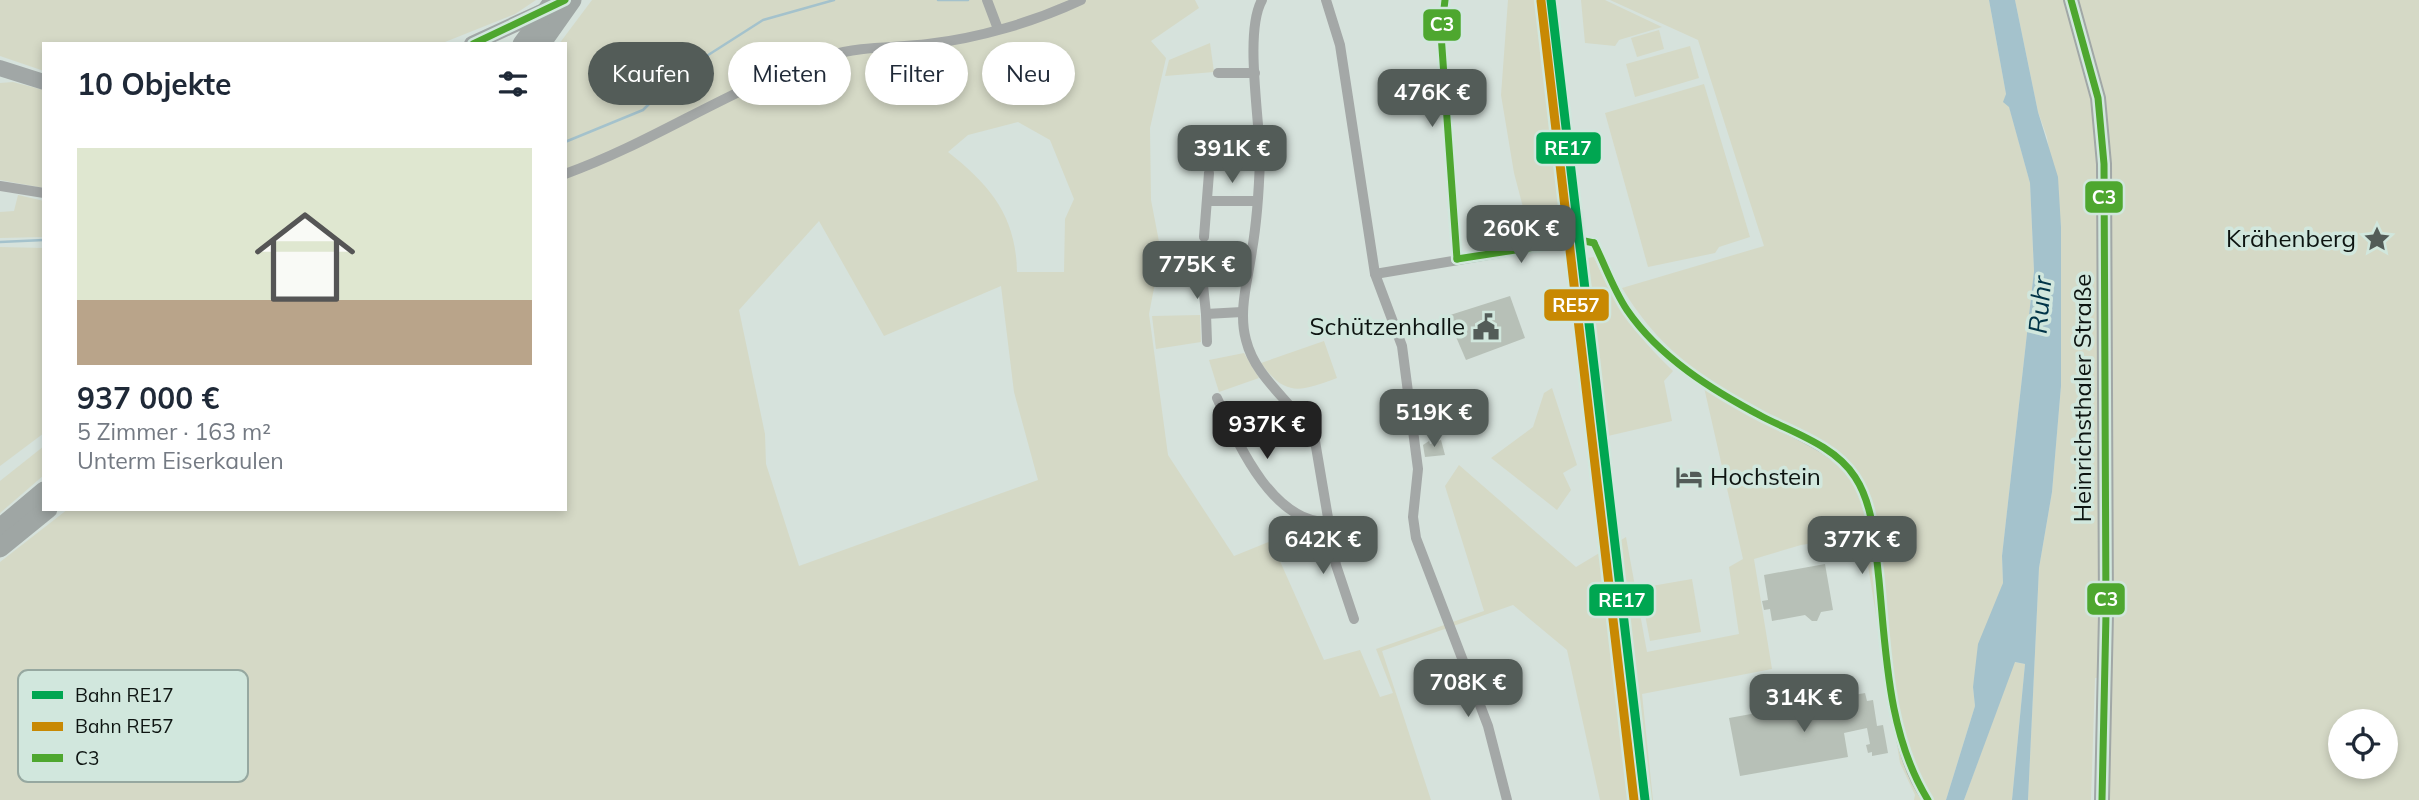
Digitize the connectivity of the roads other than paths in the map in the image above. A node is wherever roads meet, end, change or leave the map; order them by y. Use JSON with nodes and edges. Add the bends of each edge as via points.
{"nodes":[{"id":1,"x":554,"y":0,"type":"edge"},
{"id":2,"x":565,"y":0,"type":"edge"},
{"id":3,"x":572,"y":0,"type":"edge"},
{"id":4,"x":987,"y":0,"type":"edge"},
{"id":5,"x":1081,"y":0,"type":"edge"},
{"id":6,"x":1262,"y":0,"type":"edge"},
{"id":7,"x":1326,"y":0,"type":"edge"},
{"id":8,"x":1445,"y":0,"type":"edge"},
{"id":9,"x":2071,"y":0,"type":"edge"},
{"id":10,"x":998,"y":29,"type":"junction"},
{"id":11,"x":476,"y":42,"type":"edge"},
{"id":12,"x":523,"y":42,"type":"edge"},
{"id":13,"x":542,"y":42,"type":"edge"},
{"id":14,"x":0,"y":68,"type":"edge"},
{"id":15,"x":1218,"y":73,"type":"dead end"},
{"id":16,"x":1255,"y":73,"type":"junction"},
{"id":17,"x":42,"y":81,"type":"edge"},
{"id":18,"x":567,"y":173,"type":"edge"},
{"id":19,"x":1209,"y":173,"type":"dead end"},
{"id":20,"x":0,"y":186,"type":"edge"},
{"id":21,"x":42,"y":193,"type":"edge"},
{"id":22,"x":1208,"y":201,"type":"junction"},
{"id":23,"x":1257,"y":201,"type":"junction"},
{"id":24,"x":1204,"y":237,"type":"dead end"},
{"id":25,"x":1457,"y":259,"type":"junction"},
{"id":26,"x":1375,"y":274,"type":"junction"},
{"id":27,"x":1203,"y":285,"type":"dead end"},
{"id":28,"x":1242,"y":312,"type":"junction"},
{"id":29,"x":1206,"y":314,"type":"junction"},
{"id":30,"x":1207,"y":342,"type":"dead end"},
{"id":31,"x":1217,"y":398,"type":"dead end"},
{"id":32,"x":42,"y":493,"type":"edge"},
{"id":33,"x":46,"y":511,"type":"edge"},
{"id":34,"x":1327,"y":522,"type":"junction"},
{"id":35,"x":0,"y":528,"type":"edge"},
{"id":36,"x":0,"y":548,"type":"edge"},
{"id":37,"x":1354,"y":620,"type":"dead end"},
{"id":38,"x":1507,"y":800,"type":"edge"},
{"id":39,"x":1928,"y":800,"type":"edge"},
{"id":40,"x":2102,"y":800,"type":"edge"}],
"edges":[{"from":1,"to":12,"type":"highway","bridge":true},
{"from":2,"to":11,"type":"main road"},
{"from":3,"to":13,"type":"highway"},
{"from":4,"to":10,"type":"street"},
{"from":5,"to":10,"type":"street"},
{"from":6,"to":16,"type":"street","via":[[1255,20]]},
{"from":7,"to":26,"type":"street","via":[[1340,45]]},
{"from":8,"to":25,"type":"street","via":[[1441,43]]},
{"from":9,"to":40,"type":"main road","name":"Heinrichsthaler Straße","via":[[2098,98],[2105,164]]},
{"from":10,"to":18,"type":"street","via":[[928,44],[858,48],[827,57]]},
{"from":14,"to":17,"type":"main road"},
{"from":15,"to":16,"type":"street"},
{"from":16,"to":23,"type":"street","via":[[1260,150]]},
{"from":19,"to":22,"type":"street"},
{"from":20,"to":21,"type":"street"},
{"from":22,"to":23,"type":"street"},
{"from":22,"to":24,"type":"street"},
{"from":23,"to":28,"type":"street"},
{"from":25,"to":26,"type":"street"},
{"from":25,"to":39,"type":"street","via":[[1580,240],[1594,243],[1627,309],[1675,363],[1728,398],[1836,457],[1854,474],[1871,520],[1904,752]]},
{"from":26,"to":38,"type":"street","via":[[1403,354],[1418,469],[1413,517],[1416,538],[1493,742]]},
{"from":27,"to":29,"type":"street"},
{"from":28,"to":29,"type":"street"},
{"from":28,"to":34,"type":"street","via":[[1253,359],[1315,441]]},
{"from":29,"to":30,"type":"street"},
{"from":31,"to":34,"type":"street","via":[[1238,444],[1266,486],[1303,517]]},
{"from":32,"to":35,"type":"highway"},
{"from":33,"to":36,"type":"highway"},
{"from":34,"to":37,"type":"street"}]}
